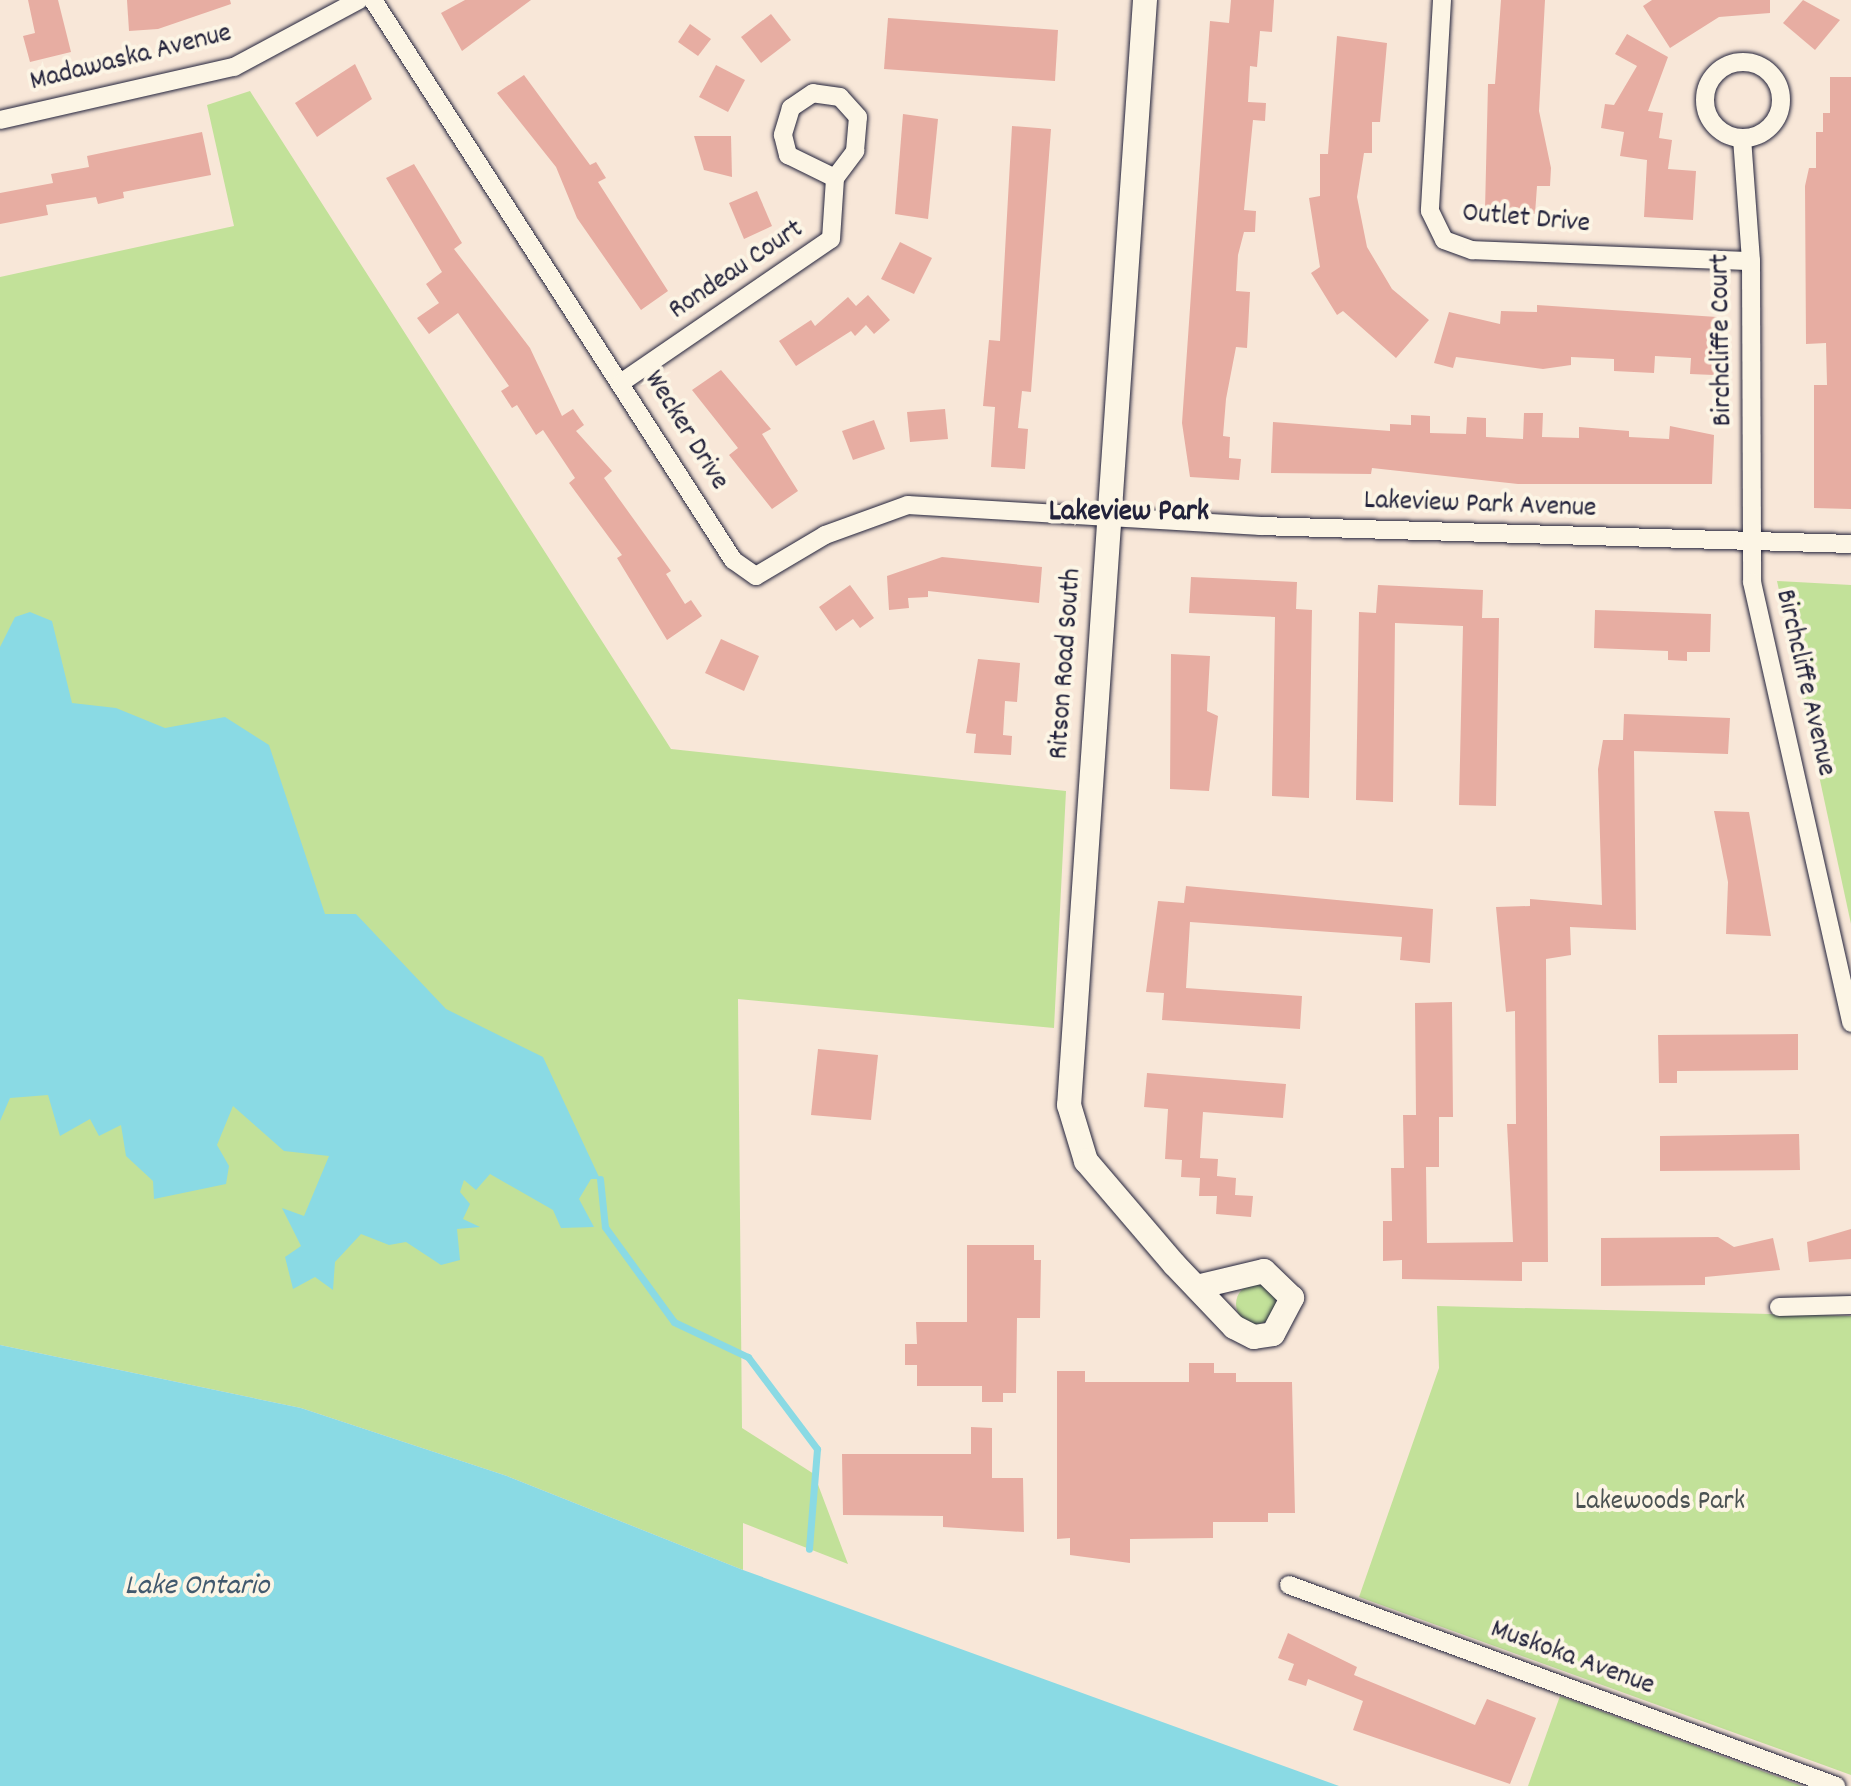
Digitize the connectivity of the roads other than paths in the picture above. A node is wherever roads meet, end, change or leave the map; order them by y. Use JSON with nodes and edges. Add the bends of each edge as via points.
{"nodes":[{"id":1,"x":359,"y":0,"type":"edge"},
{"id":2,"x":373,"y":0,"type":"edge"},
{"id":3,"x":1145,"y":0,"type":"edge"},
{"id":4,"x":1442,"y":0,"type":"edge"},
{"id":5,"x":0,"y":120,"type":"edge"},
{"id":6,"x":1742,"y":138,"type":"junction"},
{"id":7,"x":835,"y":178,"type":"junction"},
{"id":8,"x":1751,"y":261,"type":"junction"},
{"id":9,"x":622,"y":382,"type":"junction"},
{"id":10,"x":1107,"y":519,"type":"junction"},
{"id":11,"x":1751,"y":541,"type":"junction"},
{"id":12,"x":1851,"y":544,"type":"edge"},
{"id":13,"x":1851,"y":1023,"type":"edge"},
{"id":14,"x":1197,"y":1287,"type":"dead end"},
{"id":15,"x":1851,"y":1305,"type":"edge"},
{"id":16,"x":1779,"y":1307,"type":"dead end"},
{"id":17,"x":1289,"y":1585,"type":"dead end"},
{"id":18,"x":1836,"y":1786,"type":"edge"}],
"edges":[{"from":1,"to":5,"type":"street","name":"Madawaska Avenue","via":[[234,67]]},
{"from":2,"to":9,"type":"street","name":"Wecker Drive"},
{"from":3,"to":10,"type":"street","name":"Ritson Road South"},
{"from":4,"to":8,"type":"street","name":"Outlet Drive","via":[[1430,211],[1444,240],[1472,250]]},
{"from":6,"to":6,"type":"street","via":[[1774,123],[1781,97],[1770,72],[1745,61],[1719,69],[1704,96],[1711,121]]},
{"from":6,"to":8,"type":"street","name":"Birchcliffe Court"},
{"from":7,"to":7,"type":"street","via":[[855,151],[858,117],[840,97],[813,93],[791,108],[783,135],[788,155]]},
{"from":7,"to":9,"type":"street","name":"Rondeau Court","via":[[836,223],[817,255]]},
{"from":8,"to":11,"type":"street","name":"Birchcliffe Court"},
{"from":9,"to":10,"type":"street","name":"Wecker Drive","via":[[733,560],[756,576],[825,535],[908,505]]},
{"from":10,"to":11,"type":"street","name":"Lakeview Park Avenue"},
{"from":10,"to":14,"type":"street","name":"Ritson Road South","via":[[1069,1105],[1086,1161]]},
{"from":11,"to":12,"type":"street","name":"Lakeview Park Avenue"},
{"from":11,"to":13,"type":"street","name":"Birchcliffe Avenue","via":[[1752,582]]},
{"from":15,"to":16,"type":"street"},
{"from":17,"to":18,"type":"street","name":"Muskoka Avenue"}]}
